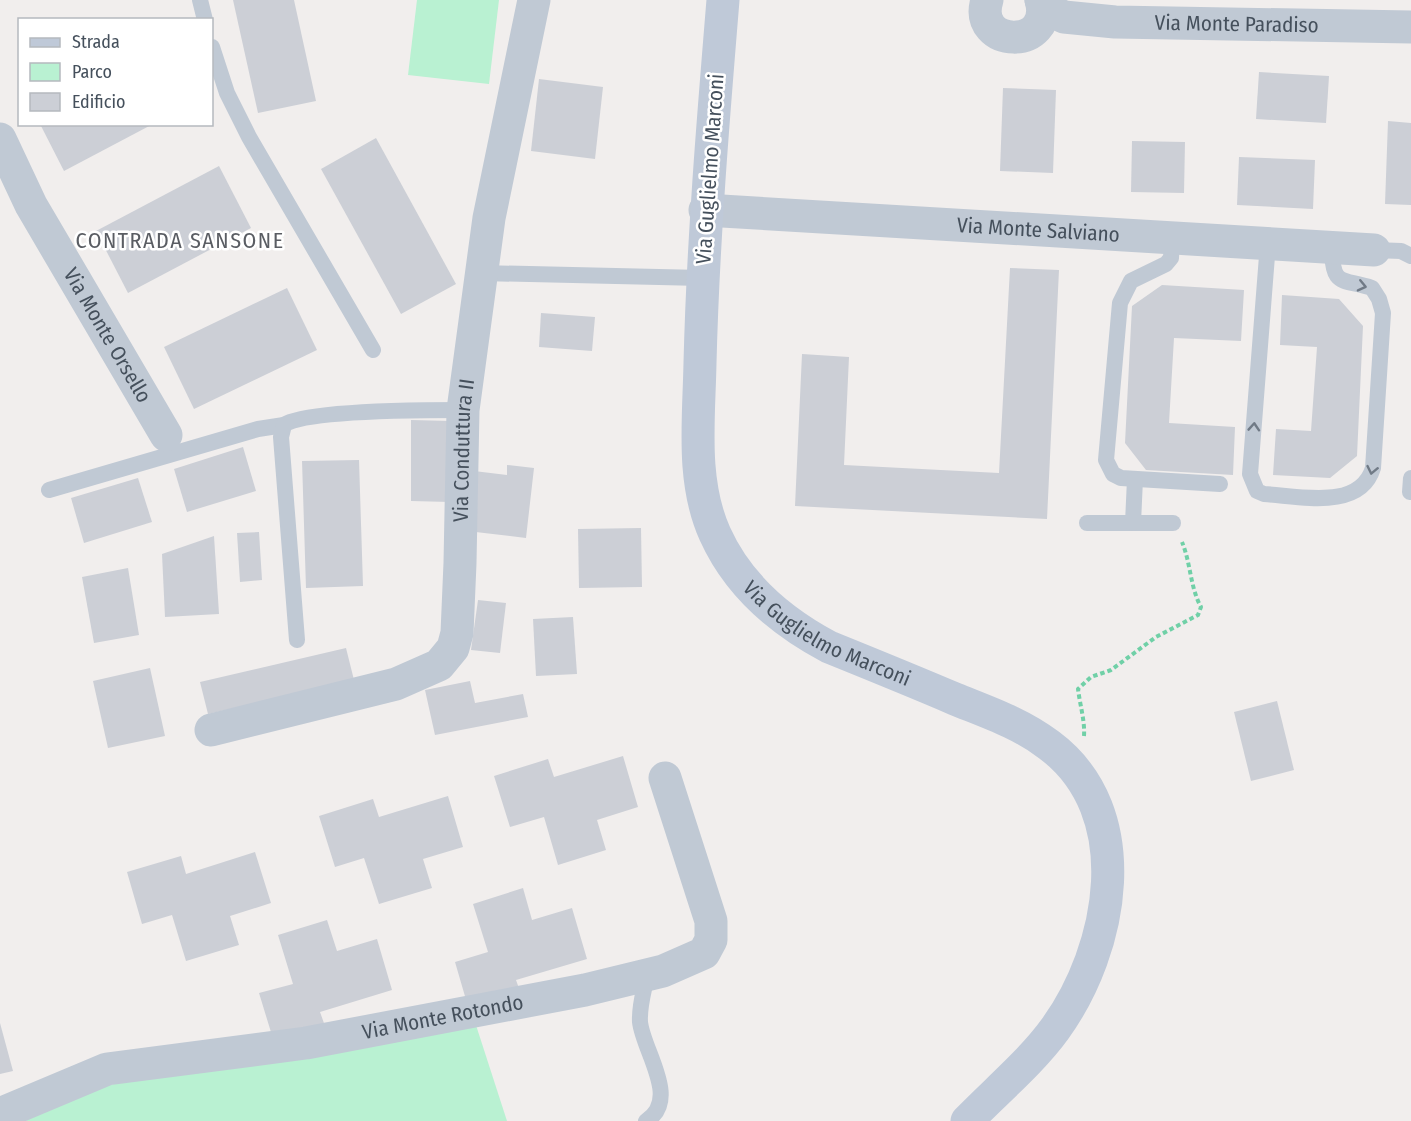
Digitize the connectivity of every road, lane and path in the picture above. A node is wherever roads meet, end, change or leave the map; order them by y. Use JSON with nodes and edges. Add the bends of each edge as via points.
{"nodes":[{"id":1,"x":200,"y":0,"type":"edge"},
{"id":2,"x":534,"y":0,"type":"edge"},
{"id":3,"x":723,"y":0,"type":"edge"},
{"id":4,"x":987,"y":0,"type":"edge"},
{"id":5,"x":1046,"y":16,"type":"edge"},
{"id":6,"x":204,"y":18,"type":"edge"},
{"id":7,"x":1411,"y":27,"type":"edge"},
{"id":8,"x":213,"y":50,"type":"edge"},
{"id":9,"x":0,"y":139,"type":"edge"},
{"id":10,"x":705,"y":210,"type":"junction"},
{"id":11,"x":1172,"y":238,"type":"junction"},
{"id":12,"x":1268,"y":243,"type":"junction"},
{"id":13,"x":1332,"y":247,"type":"junction"},
{"id":14,"x":1374,"y":250,"type":"joint"},
{"id":15,"x":1411,"y":256,"type":"edge"},
{"id":16,"x":481,"y":273,"type":"junction"},
{"id":17,"x":702,"y":278,"type":"junction"},
{"id":18,"x":374,"y":350,"type":"dead end"},
{"id":19,"x":463,"y":410,"type":"junction"},
{"id":20,"x":284,"y":425,"type":"junction"},
{"id":21,"x":166,"y":435,"type":"dead end"},
{"id":22,"x":1135,"y":479,"type":"junction"},
{"id":23,"x":1220,"y":484,"type":"dead end"},
{"id":24,"x":49,"y":490,"type":"dead end"},
{"id":25,"x":1087,"y":523,"type":"dead end"},
{"id":26,"x":1133,"y":523,"type":"junction"},
{"id":27,"x":1173,"y":523,"type":"joint"},
{"id":28,"x":297,"y":640,"type":"dead end"},
{"id":29,"x":211,"y":730,"type":"dead end"},
{"id":30,"x":1081,"y":743,"type":"dead end"},
{"id":31,"x":665,"y":777,"type":"dead end"},
{"id":32,"x":647,"y":975,"type":"junction"},
{"id":33,"x":0,"y":1114,"type":"edge"},
{"id":34,"x":646,"y":1121,"type":"edge"},
{"id":35,"x":967,"y":1121,"type":"edge"}],
"edges":[{"from":1,"to":6,"type":"lane"},
{"from":2,"to":16,"type":"street","name":"Via Conduttura II"},
{"from":3,"to":10,"type":"main road","name":"Via Guglielmo Marconi"},
{"from":4,"to":5,"type":"street","name":"Via Monte Paradiso","via":[[987,21],[1000,34],[1017,38]]},
{"from":5,"to":7,"type":"street","name":"Via Monte Paradiso","via":[[1115,22]]},
{"from":8,"to":18,"type":"lane","via":[[227,93],[249,137]]},
{"from":9,"to":21,"type":"street","name":"Via Monte Orsello","via":[[31,205]]},
{"from":10,"to":11,"type":"street","name":"Via Monte Salviano"},
{"from":10,"to":17,"type":"main road","name":"Via Guglielmo Marconi"},
{"from":11,"to":12,"type":"street","name":"Via Monte Salviano"},
{"from":11,"to":22,"type":"lane","via":[[1171,258],[1131,281],[1120,303],[1106,460],[1113,474]]},
{"from":12,"to":13,"type":"street","name":"Via Monte Salviano"},
{"from":13,"to":12,"type":"lane","one_way":true,"via":[[1336,276],[1344,283],[1372,288],[1383,313],[1374,468],[1370,480],[1349,494],[1264,494],[1257,491],[1250,474]]},
{"from":13,"to":14,"type":"street","name":"Via Monte Salviano"},
{"from":14,"to":15,"type":"lane","via":[[1401,251]]},
{"from":16,"to":17,"type":"lane"},
{"from":16,"to":19,"type":"street","name":"Via Conduttura II"},
{"from":17,"to":35,"type":"main road","name":"Via Guglielmo Marconi","via":[[700,482],[714,533],[740,576],[772,609],[808,636],[1035,735],[1079,774],[1097,812],[1106,854],[1107,898],[1101,935],[1087,973],[1042,1046]]},
{"from":19,"to":20,"type":"lane","via":[[320,417]]},
{"from":19,"to":29,"type":"street","name":"Via Conduttura II","via":[[457,633],[449,654],[432,669],[396,684]]},
{"from":20,"to":24,"type":"lane","via":[[258,429]]},
{"from":20,"to":28,"type":"lane","via":[[280,437]]},
{"from":22,"to":23,"type":"lane"},
{"from":22,"to":26,"type":"lane"},
{"from":25,"to":26,"type":"lane"},
{"from":26,"to":27,"type":"lane"},
{"from":27,"to":30,"type":"path","via":[[1190,566],[1189,575],[1201,607],[1198,615],[1156,637],[1078,688],[1085,724]]},
{"from":31,"to":32,"type":"street","name":"Via Monte Rotondo","via":[[708,907],[712,933],[708,947],[697,958]]},
{"from":32,"to":33,"type":"street","name":"Via Monte Rotondo","via":[[306,1043],[107,1069]]},
{"from":32,"to":34,"type":"lane","via":[[640,1024],[661,1097],[657,1111]]}]}
